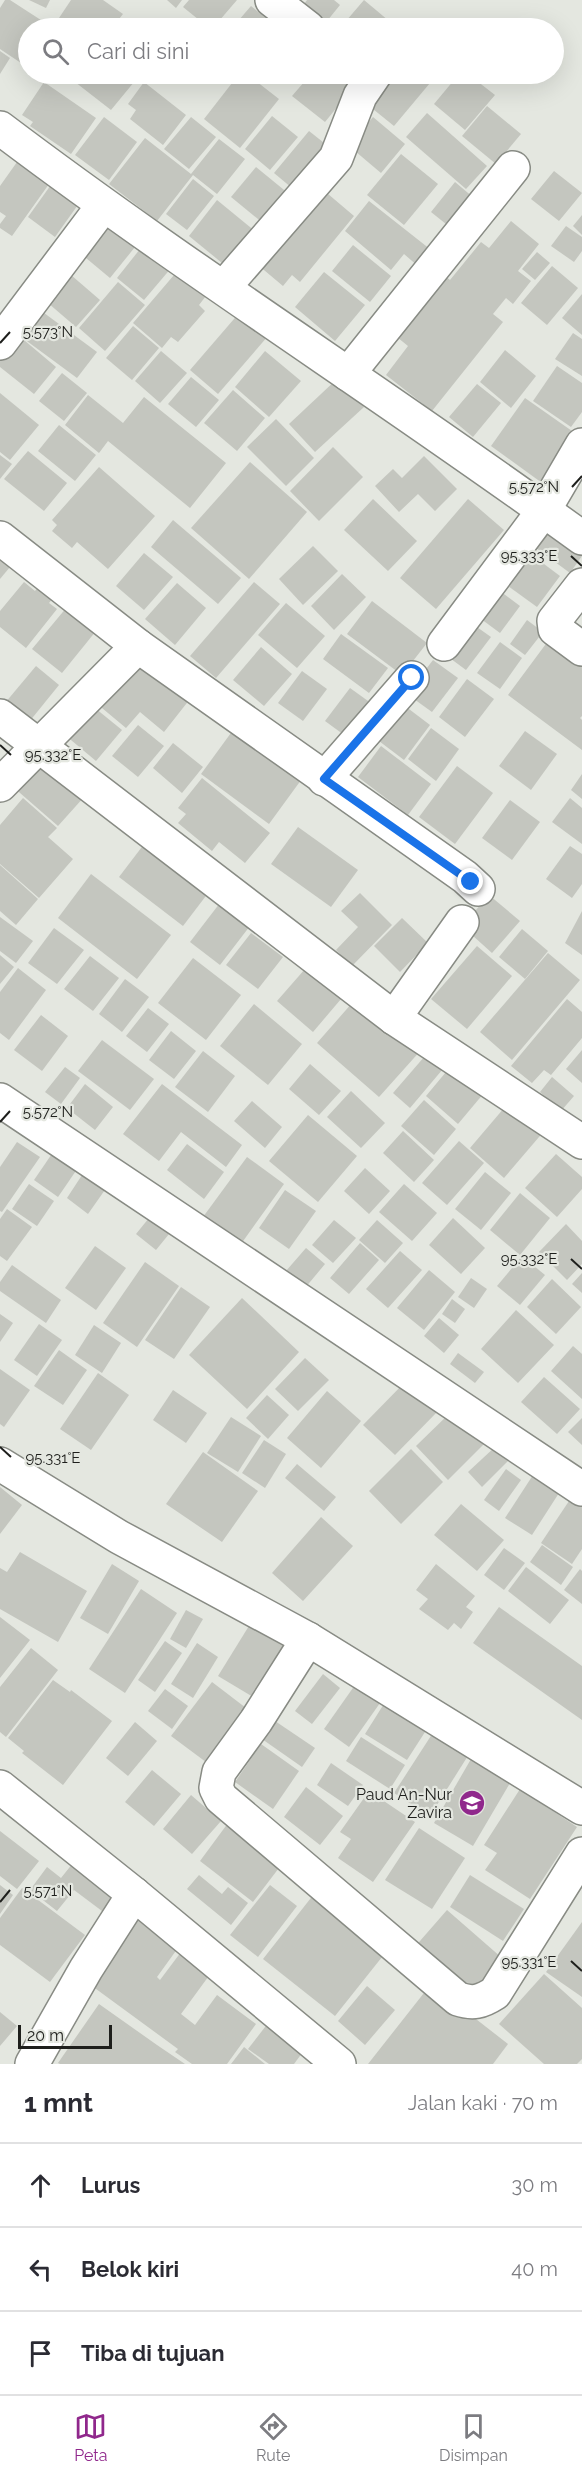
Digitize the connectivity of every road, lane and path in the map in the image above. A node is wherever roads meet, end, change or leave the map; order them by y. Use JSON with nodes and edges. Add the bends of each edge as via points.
{"nodes":[{"id":1,"x":272,"y":0,"type":"edge"},
{"id":2,"x":295,"y":18,"type":"edge"},
{"id":3,"x":366,"y":84,"type":"edge"},
{"id":4,"x":0,"y":128,"type":"edge"},
{"id":5,"x":513,"y":168,"type":"dead end"},
{"id":6,"x":103,"y":206,"type":"junction"},
{"id":7,"x":224,"y":287,"type":"junction"},
{"id":8,"x":0,"y":343,"type":"edge"},
{"id":9,"x":348,"y":374,"type":"junction"},
{"id":10,"x":582,"y":445,"type":"edge"},
{"id":11,"x":544,"y":510,"type":"junction"},
{"id":12,"x":0,"y":538,"type":"edge"},
{"id":13,"x":582,"y":538,"type":"edge"},
{"id":14,"x":582,"y":585,"type":"edge"},
{"id":15,"x":444,"y":644,"type":"dead end"},
{"id":16,"x":138,"y":646,"type":"junction"},
{"id":17,"x":582,"y":649,"type":"edge"},
{"id":18,"x":412,"y":678,"type":"dead end"},
{"id":19,"x":0,"y":716,"type":"edge"},
{"id":20,"x":38,"y":747,"type":"junction"},
{"id":21,"x":324,"y":779,"type":"junction"},
{"id":22,"x":0,"y":784,"type":"edge"},
{"id":23,"x":478,"y":889,"type":"dead end"},
{"id":24,"x":462,"y":922,"type":"dead end"},
{"id":25,"x":394,"y":1018,"type":"junction"},
{"id":26,"x":0,"y":1100,"type":"edge"},
{"id":27,"x":582,"y":1142,"type":"edge"},
{"id":28,"x":0,"y":1464,"type":"edge"},
{"id":29,"x":582,"y":1489,"type":"edge"},
{"id":30,"x":308,"y":1639,"type":"junction"},
{"id":31,"x":0,"y":1787,"type":"edge"},
{"id":32,"x":582,"y":1808,"type":"edge"},
{"id":33,"x":582,"y":1854,"type":"edge"},
{"id":34,"x":134,"y":1894,"type":"junction"},
{"id":35,"x":32,"y":2064,"type":"edge"},
{"id":36,"x":339,"y":2064,"type":"edge"}],
"edges":[{"from":1,"to":2,"type":"street"},
{"from":3,"to":7,"type":"street","via":[[336,158]]},
{"from":4,"to":6,"type":"street"},
{"from":5,"to":9,"type":"street"},
{"from":6,"to":7,"type":"street"},
{"from":6,"to":8,"type":"street"},
{"from":7,"to":9,"type":"street"},
{"from":9,"to":11,"type":"street"},
{"from":10,"to":11,"type":"street"},
{"from":11,"to":13,"type":"street"},
{"from":11,"to":15,"type":"street"},
{"from":12,"to":16,"type":"street"},
{"from":14,"to":17,"type":"street","via":[[555,621],[555,629]]},
{"from":16,"to":20,"type":"street"},
{"from":16,"to":21,"type":"street"},
{"from":18,"to":21,"type":"street"},
{"from":19,"to":20,"type":"street"},
{"from":20,"to":22,"type":"street"},
{"from":20,"to":25,"type":"street"},
{"from":21,"to":23,"type":"street"},
{"from":24,"to":25,"type":"street"},
{"from":25,"to":27,"type":"street"},
{"from":26,"to":29,"type":"street"},
{"from":28,"to":30,"type":"street","via":[[119,1538]]},
{"from":30,"to":32,"type":"street"},
{"from":30,"to":33,"type":"street","via":[[219,1772],[216,1788],[221,1798],[458,1999],[471,2003],[495,1993]]},
{"from":31,"to":34,"type":"street"},
{"from":34,"to":35,"type":"street"},
{"from":34,"to":36,"type":"street"}]}
